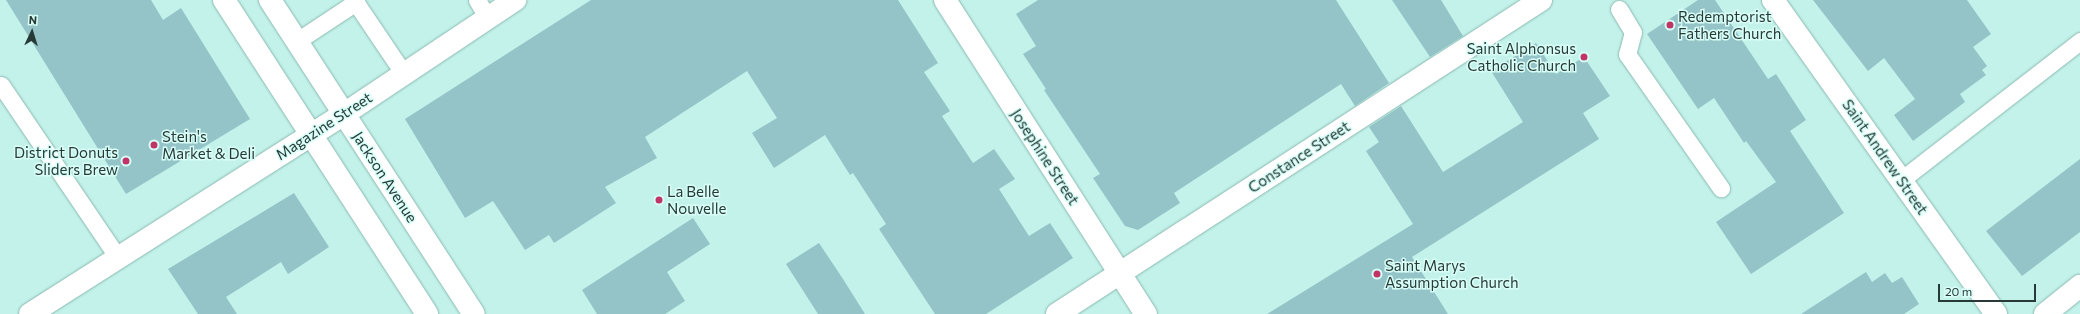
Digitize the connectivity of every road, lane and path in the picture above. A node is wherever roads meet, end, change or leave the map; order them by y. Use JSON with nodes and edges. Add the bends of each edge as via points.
{"nodes":[{"id":1,"x":224,"y":0,"type":"edge"},
{"id":2,"x":270,"y":0,"type":"edge"},
{"id":3,"x":477,"y":0,"type":"edge"},
{"id":4,"x":516,"y":0,"type":"edge"},
{"id":5,"x":945,"y":0,"type":"edge"},
{"id":6,"x":1541,"y":0,"type":"edge"},
{"id":7,"x":1773,"y":0,"type":"edge"},
{"id":8,"x":355,"y":1,"type":"edge"},
{"id":9,"x":1619,"y":9,"type":"dead end"},
{"id":10,"x":488,"y":18,"type":"junction"},
{"id":11,"x":297,"y":41,"type":"junction"},
{"id":12,"x":2080,"y":41,"type":"edge"},
{"id":13,"x":404,"y":74,"type":"junction"},
{"id":14,"x":1,"y":85,"type":"edge"},
{"id":15,"x":344,"y":114,"type":"junction"},
{"id":16,"x":311,"y":135,"type":"junction"},
{"id":17,"x":1901,"y":180,"type":"junction"},
{"id":18,"x":1721,"y":188,"type":"dead end"},
{"id":19,"x":118,"y":258,"type":"junction"},
{"id":20,"x":1119,"y":273,"type":"junction"},
{"id":21,"x":2080,"y":286,"type":"edge"},
{"id":22,"x":30,"y":314,"type":"edge"},
{"id":23,"x":427,"y":314,"type":"edge"},
{"id":24,"x":474,"y":314,"type":"edge"},
{"id":25,"x":1057,"y":314,"type":"edge"},
{"id":26,"x":1146,"y":314,"type":"edge"},
{"id":27,"x":1996,"y":314,"type":"edge"},
{"id":28,"x":2044,"y":314,"type":"edge"}],
"edges":[{"from":1,"to":16,"type":"street"},
{"from":2,"to":11,"type":"street","name":"Jackson Avenue"},
{"from":3,"to":10,"type":"lane"},
{"from":4,"to":10,"type":"street","name":"Magazine Street"},
{"from":5,"to":20,"type":"street","name":"Josephine Street"},
{"from":6,"to":20,"type":"street","name":"Constance Street"},
{"from":7,"to":17,"type":"street","name":"Saint Andrew Street"},
{"from":8,"to":11,"type":"lane"},
{"from":8,"to":13,"type":"lane"},
{"from":9,"to":18,"type":"lane","via":[[1633,32],[1627,54]]},
{"from":10,"to":13,"type":"street","name":"Magazine Street"},
{"from":11,"to":15,"type":"street","name":"Jackson Avenue"},
{"from":12,"to":17,"type":"lane"},
{"from":13,"to":15,"type":"street","name":"Magazine Street"},
{"from":14,"to":19,"type":"lane"},
{"from":15,"to":16,"type":"street","name":"Magazine Street"},
{"from":15,"to":24,"type":"street","name":"Jackson Avenue"},
{"from":16,"to":19,"type":"street","name":"Magazine Street"},
{"from":16,"to":23,"type":"street"},
{"from":17,"to":27,"type":"street","name":"Saint Andrew Street"},
{"from":19,"to":22,"type":"street","name":"Magazine Street"},
{"from":20,"to":25,"type":"street","name":"Constance Street"},
{"from":20,"to":26,"type":"street","name":"Josephine Street"},
{"from":21,"to":28,"type":"street"}]}
